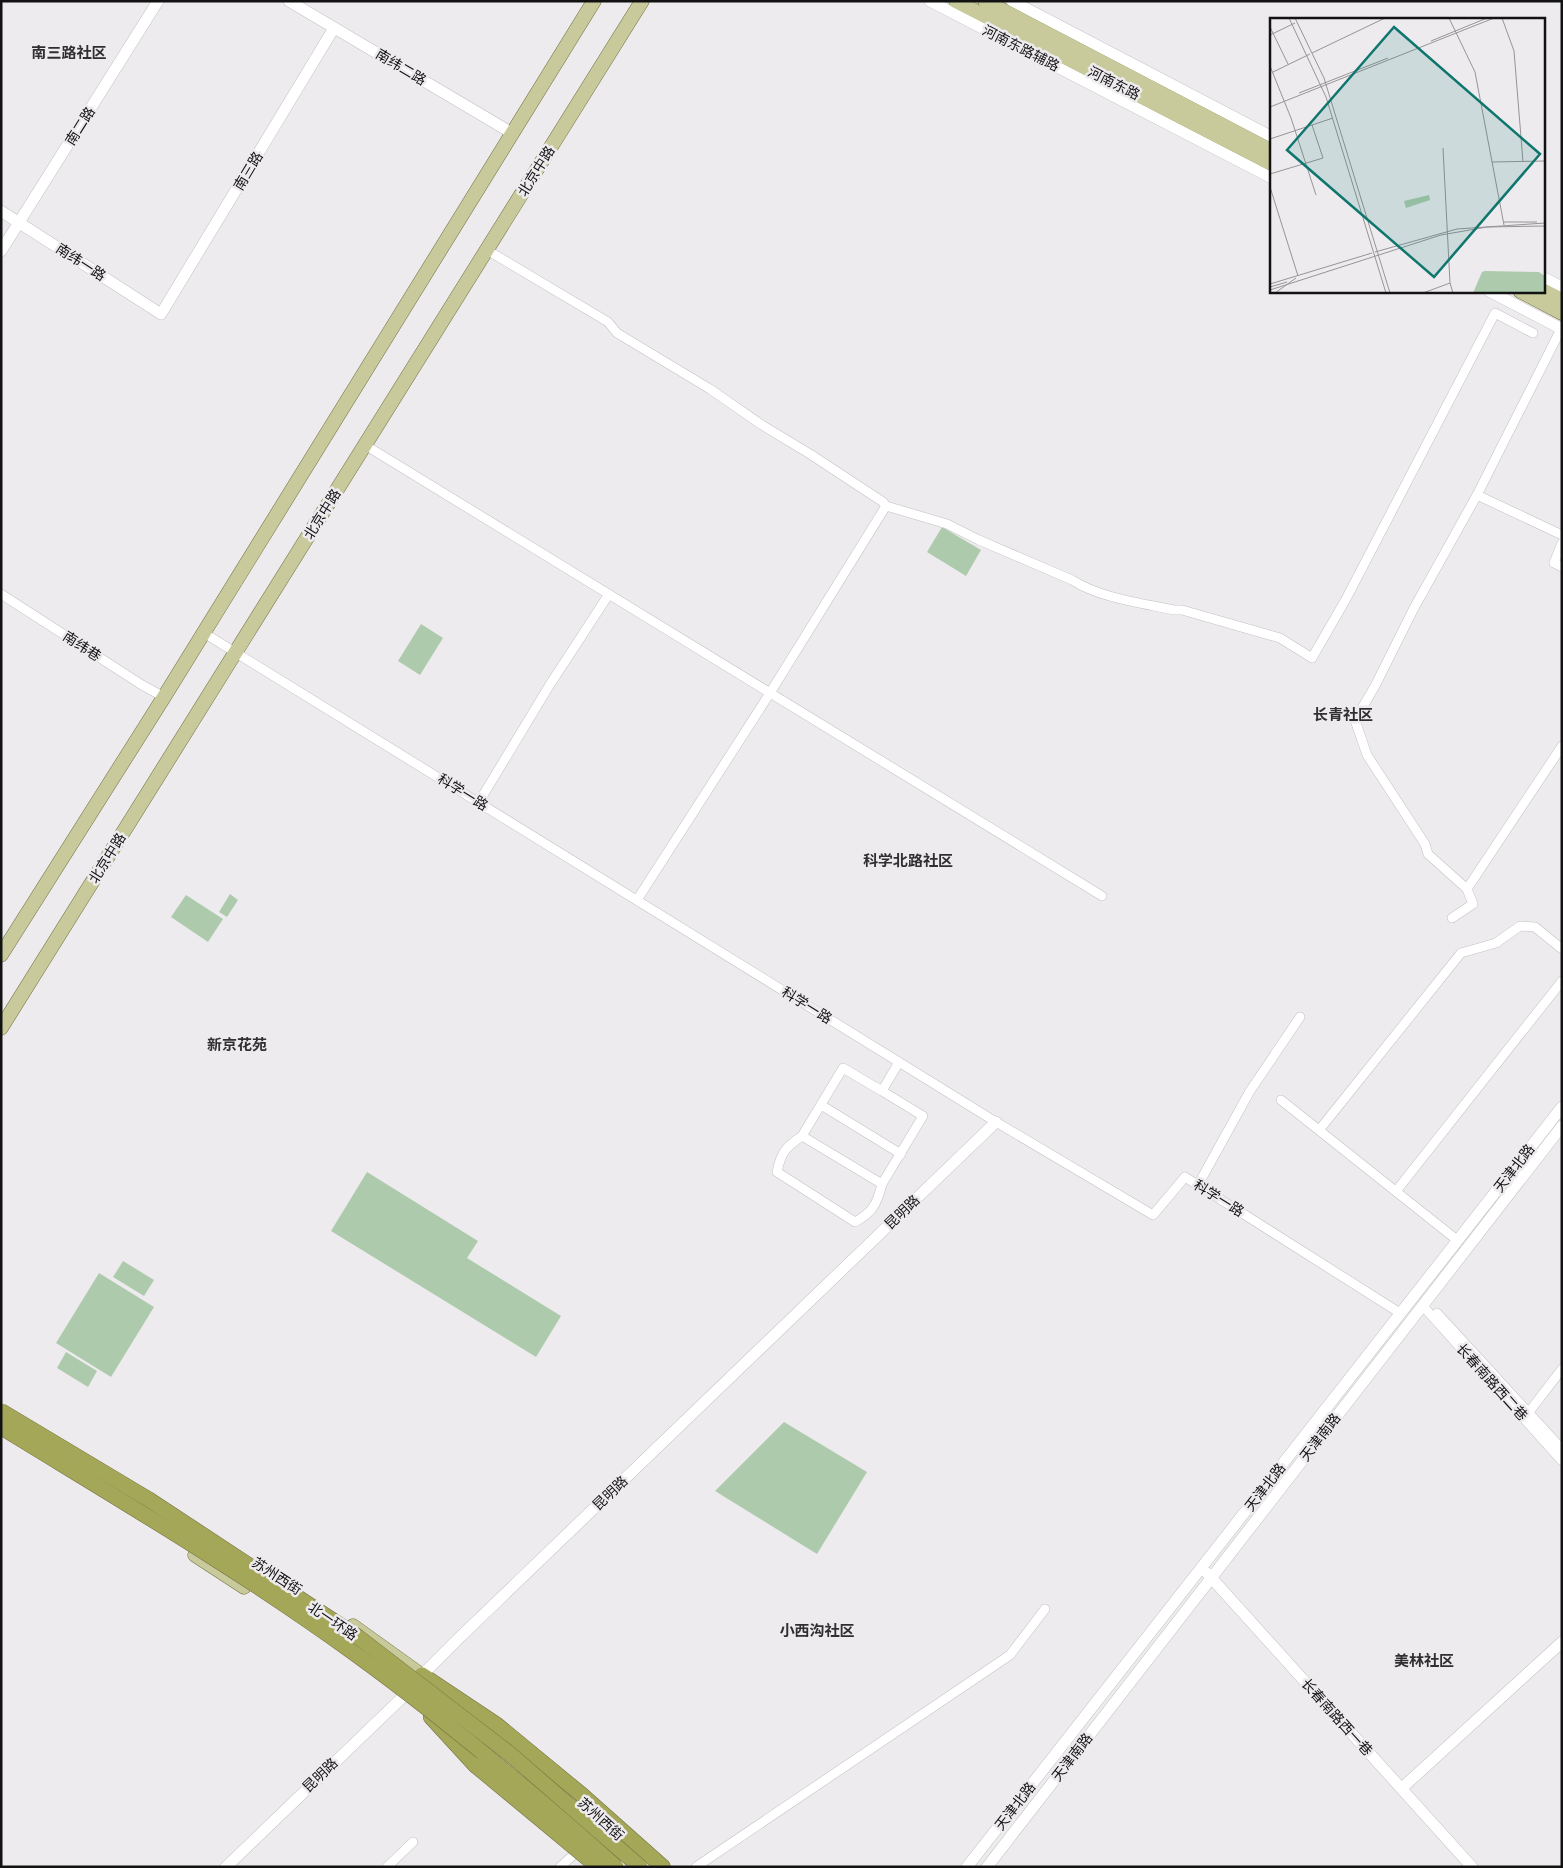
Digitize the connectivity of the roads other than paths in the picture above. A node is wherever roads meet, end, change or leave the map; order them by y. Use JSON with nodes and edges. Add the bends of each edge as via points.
{"nodes":[{"id":1,"x":158,"y":1,"type":"edge"},
{"id":2,"x":289,"y":1,"type":"edge"},
{"id":3,"x":594,"y":1,"type":"edge"},
{"id":4,"x":642,"y":1,"type":"edge"},
{"id":5,"x":930,"y":1,"type":"edge"},
{"id":6,"x":956,"y":1,"type":"edge"},
{"id":7,"x":984,"y":1,"type":"edge"},
{"id":8,"x":1012,"y":1,"type":"edge"},
{"id":9,"x":334,"y":28,"type":"junction"},
{"id":10,"x":512,"y":134,"type":"junction"},
{"id":11,"x":1270,"y":136,"type":"edge"},
{"id":12,"x":1270,"y":150,"type":"edge"},
{"id":13,"x":1270,"y":163,"type":"edge"},
{"id":14,"x":1270,"y":177,"type":"edge"},
{"id":15,"x":1,"y":211,"type":"edge"},
{"id":16,"x":19,"y":222,"type":"junction"},
{"id":17,"x":487,"y":250,"type":"junction"},
{"id":18,"x":1,"y":251,"type":"edge"},
{"id":19,"x":1546,"y":280,"type":"edge"},
{"id":20,"x":1491,"y":292,"type":"edge"},
{"id":21,"x":1522,"y":292,"type":"edge"},
{"id":22,"x":1546,"y":292,"type":"edge"},
{"id":23,"x":1561,"y":296,"type":"edge"},
{"id":24,"x":1562,"y":313,"type":"edge"},
{"id":25,"x":161,"y":314,"type":"joint"},
{"id":26,"x":1561,"y":328,"type":"edge"},
{"id":27,"x":1533,"y":333,"type":"dead end"},
{"id":28,"x":365,"y":445,"type":"junction"},
{"id":29,"x":1477,"y":495,"type":"junction"},
{"id":30,"x":886,"y":506,"type":"junction"},
{"id":31,"x":1562,"y":535,"type":"edge"},
{"id":32,"x":1562,"y":543,"type":"edge"},
{"id":33,"x":1562,"y":567,"type":"edge"},
{"id":34,"x":1,"y":594,"type":"edge"},
{"id":35,"x":609,"y":594,"type":"junction"},
{"id":36,"x":204,"y":633,"type":"junction"},
{"id":37,"x":236,"y":652,"type":"junction"},
{"id":38,"x":770,"y":693,"type":"junction"},
{"id":39,"x":164,"y":697,"type":"junction"},
{"id":40,"x":1562,"y":746,"type":"edge"},
{"id":41,"x":479,"y":802,"type":"junction"},
{"id":42,"x":1467,"y":889,"type":"junction"},
{"id":43,"x":1102,"y":896,"type":"dead end"},
{"id":44,"x":638,"y":900,"type":"junction"},
{"id":45,"x":1452,"y":918,"type":"dead end"},
{"id":46,"x":1562,"y":949,"type":"edge"},
{"id":47,"x":1,"y":955,"type":"edge"},
{"id":48,"x":1562,"y":981,"type":"edge"},
{"id":49,"x":1300,"y":1017,"type":"dead end"},
{"id":50,"x":1,"y":1028,"type":"edge"},
{"id":51,"x":899,"y":1062,"type":"junction"},
{"id":52,"x":882,"y":1091,"type":"junction"},
{"id":53,"x":1281,"y":1100,"type":"dead end"},
{"id":54,"x":821,"y":1105,"type":"junction"},
{"id":55,"x":1562,"y":1107,"type":"edge"},
{"id":56,"x":996,"y":1122,"type":"junction"},
{"id":57,"x":1562,"y":1126,"type":"edge"},
{"id":58,"x":1320,"y":1129,"type":"junction"},
{"id":59,"x":802,"y":1136,"type":"junction"},
{"id":60,"x":901,"y":1154,"type":"junction"},
{"id":61,"x":882,"y":1184,"type":"junction"},
{"id":62,"x":1198,"y":1185,"type":"junction"},
{"id":63,"x":1397,"y":1190,"type":"junction"},
{"id":64,"x":1476,"y":1216,"type":"junction"},
{"id":65,"x":1486,"y":1223,"type":"junction"},
{"id":66,"x":1457,"y":1240,"type":"junction"},
{"id":67,"x":1424,"y":1303,"type":"junction"},
{"id":68,"x":1400,"y":1313,"type":"junction"},
{"id":69,"x":1562,"y":1369,"type":"edge"},
{"id":70,"x":1,"y":1405,"type":"edge"},
{"id":71,"x":1326,"y":1408,"type":"junction"},
{"id":72,"x":1,"y":1411,"type":"edge"},
{"id":73,"x":1529,"y":1412,"type":"junction"},
{"id":74,"x":1337,"y":1415,"type":"junction"},
{"id":75,"x":1,"y":1428,"type":"edge"},
{"id":76,"x":1,"y":1435,"type":"edge"},
{"id":77,"x":1562,"y":1449,"type":"edge"},
{"id":78,"x":1562,"y":1460,"type":"edge"},
{"id":79,"x":1202,"y":1568,"type":"junction"},
{"id":80,"x":1211,"y":1578,"type":"junction"},
{"id":81,"x":1045,"y":1609,"type":"dead end"},
{"id":82,"x":1562,"y":1642,"type":"edge"},
{"id":83,"x":422,"y":1675,"type":"junction"},
{"id":84,"x":408,"y":1692,"type":"junction"},
{"id":85,"x":1402,"y":1788,"type":"junction"},
{"id":86,"x":592,"y":1838,"type":"junction"},
{"id":87,"x":413,"y":1842,"type":"dead end"},
{"id":88,"x":226,"y":1867,"type":"edge"},
{"id":89,"x":388,"y":1867,"type":"edge"},
{"id":90,"x":560,"y":1867,"type":"edge"},
{"id":91,"x":598,"y":1867,"type":"edge"},
{"id":92,"x":616,"y":1867,"type":"edge"},
{"id":93,"x":623,"y":1867,"type":"edge"},
{"id":94,"x":640,"y":1867,"type":"edge"},
{"id":95,"x":652,"y":1867,"type":"edge"},
{"id":96,"x":663,"y":1867,"type":"edge"},
{"id":97,"x":696,"y":1867,"type":"edge"},
{"id":98,"x":967,"y":1867,"type":"edge"},
{"id":99,"x":987,"y":1867,"type":"edge"},
{"id":100,"x":1472,"y":1867,"type":"edge"}],
"edges":[{"from":1,"to":16,"type":"street","name":"南二路"},
{"from":2,"to":9,"type":"street","name":"南纬二路"},
{"from":3,"to":10,"type":"main road"},
{"from":4,"to":17,"type":"main road","name":"北京中路"},
{"from":5,"to":14,"type":"street","name":"河南东路辅路"},
{"from":6,"to":13,"type":"main road","name":"河南东路"},
{"from":7,"to":12,"type":"main road","name":"河南东路"},
{"from":8,"to":11,"type":"street"},
{"from":9,"to":10,"type":"street","name":"南纬二路"},
{"from":9,"to":25,"type":"street","name":"南三路"},
{"from":10,"to":36,"type":"main road"},
{"from":15,"to":16,"type":"street","name":"南纬一路"},
{"from":16,"to":18,"type":"street","name":"南二路"},
{"from":16,"to":25,"type":"street","name":"南纬一路"},
{"from":17,"to":28,"type":"main road","name":"北京中路"},
{"from":17,"to":30,"type":"street","via":[[608,322],[617,333],[710,389]]},
{"from":19,"to":23,"type":"street"},
{"from":20,"to":26,"type":"street"},
{"from":21,"to":24,"type":"main road"},
{"from":22,"to":23,"type":"main road"},
{"from":26,"to":29,"type":"street"},
{"from":27,"to":30,"type":"street","via":[[1495,313],[1312,658],[1280,638],[1182,610],[1122,599],[1079,584],[947,524]]},
{"from":28,"to":35,"type":"street"},
{"from":28,"to":37,"type":"main road","name":"北京中路"},
{"from":29,"to":31,"type":"street"},
{"from":29,"to":42,"type":"street","via":[[1356,720],[1367,755],[1425,844],[1428,854]]},
{"from":30,"to":38,"type":"street"},
{"from":32,"to":33,"type":"street","via":[[1554,563]]},
{"from":34,"to":39,"type":"street","name":"南纬巷"},
{"from":35,"to":38,"type":"street"},
{"from":35,"to":41,"type":"street"},
{"from":36,"to":37,"type":"street","name":"科学一路"},
{"from":36,"to":39,"type":"main road"},
{"from":37,"to":41,"type":"street","name":"科学一路"},
{"from":37,"to":50,"type":"main road","name":"北京中路"},
{"from":38,"to":43,"type":"street"},
{"from":38,"to":44,"type":"street"},
{"from":39,"to":47,"type":"main road"},
{"from":40,"to":42,"type":"street"},
{"from":41,"to":44,"type":"street","name":"科学一路"},
{"from":42,"to":45,"type":"street","via":[[1474,904]]},
{"from":44,"to":51,"type":"street","name":"科学一路"},
{"from":46,"to":58,"type":"street","via":[[1535,927],[1520,926],[1496,943],[1461,953]]},
{"from":48,"to":63,"type":"street"},
{"from":49,"to":62,"type":"street","via":[[1250,1091]]},
{"from":51,"to":52,"type":"street"},
{"from":51,"to":56,"type":"street","name":"科学一路"},
{"from":52,"to":54,"type":"street","via":[[844,1068]]},
{"from":52,"to":60,"type":"street","via":[[924,1116]]},
{"from":53,"to":58,"type":"street"},
{"from":54,"to":59,"type":"street"},
{"from":54,"to":60,"type":"street"},
{"from":55,"to":64,"type":"street","name":"天津北路"},
{"from":56,"to":62,"type":"street","name":"科学一路","via":[[1153,1215],[1185,1177]]},
{"from":56,"to":83,"type":"street","name":"昆明路"},
{"from":57,"to":65,"type":"street","name":"天津南路"},
{"from":58,"to":63,"type":"street"},
{"from":59,"to":61,"type":"street"},
{"from":59,"to":61,"type":"street","via":[[787,1146],[777,1172],[855,1222],[868,1215],[878,1200]]},
{"from":60,"to":61,"type":"street"},
{"from":62,"to":68,"type":"street","name":"科学一路"},
{"from":63,"to":66,"type":"street"},
{"from":64,"to":65,"type":"street"},
{"from":64,"to":66,"type":"street","name":"天津北路"},
{"from":65,"to":67,"type":"street","name":"天津南路"},
{"from":66,"to":68,"type":"street","name":"天津北路"},
{"from":67,"to":73,"type":"street","name":"长春南路西二巷"},
{"from":67,"to":74,"type":"street","name":"天津南路"},
{"from":67,"to":78,"type":"street","name":"长春南路西二巷"},
{"from":68,"to":71,"type":"street","name":"天津北路"},
{"from":69,"to":73,"type":"street"},
{"from":70,"to":83,"type":"main road","name":"苏州西街","via":[[193,1521],[375,1640]]},
{"from":71,"to":74,"type":"street"},
{"from":71,"to":79,"type":"street","name":"天津北路"},
{"from":72,"to":94,"type":"highway","name":"北一环路","bridge":true,"via":[[148,1499],[358,1637],[510,1754]]},
{"from":73,"to":77,"type":"street","name":"长春南路西二巷"},
{"from":74,"to":80,"type":"street","name":"天津南路"},
{"from":75,"to":92,"type":"highway","name":"北一环路","bridge":true,"via":[[151,1519],[354,1653],[483,1752]]},
{"from":76,"to":84,"type":"main road","name":"苏州西街","via":[[357,1656]]},
{"from":79,"to":80,"type":"street","name":"长春南路西一巷"},
{"from":79,"to":98,"type":"street","name":"天津北路"},
{"from":80,"to":85,"type":"street","name":"长春南路西一巷"},
{"from":80,"to":99,"type":"street","name":"天津南路"},
{"from":81,"to":97,"type":"street","via":[[1010,1655]]},
{"from":82,"to":85,"type":"street"},
{"from":83,"to":84,"type":"street","name":"昆明路"},
{"from":83,"to":95,"type":"main road","name":"苏州西街","via":[[606,1822]]},
{"from":83,"to":96,"type":"highway","via":[[497,1725]]},
{"from":84,"to":86,"type":"main road","name":"苏州西街","via":[[518,1776]]},
{"from":84,"to":88,"type":"street","name":"昆明路"},
{"from":84,"to":91,"type":"highway","bridge":true,"via":[[475,1765]]},
{"from":85,"to":100,"type":"street","name":"长春南路西一巷"},
{"from":86,"to":90,"type":"street"},
{"from":86,"to":93,"type":"main road","name":"苏州西街"},
{"from":87,"to":89,"type":"street"}]}
